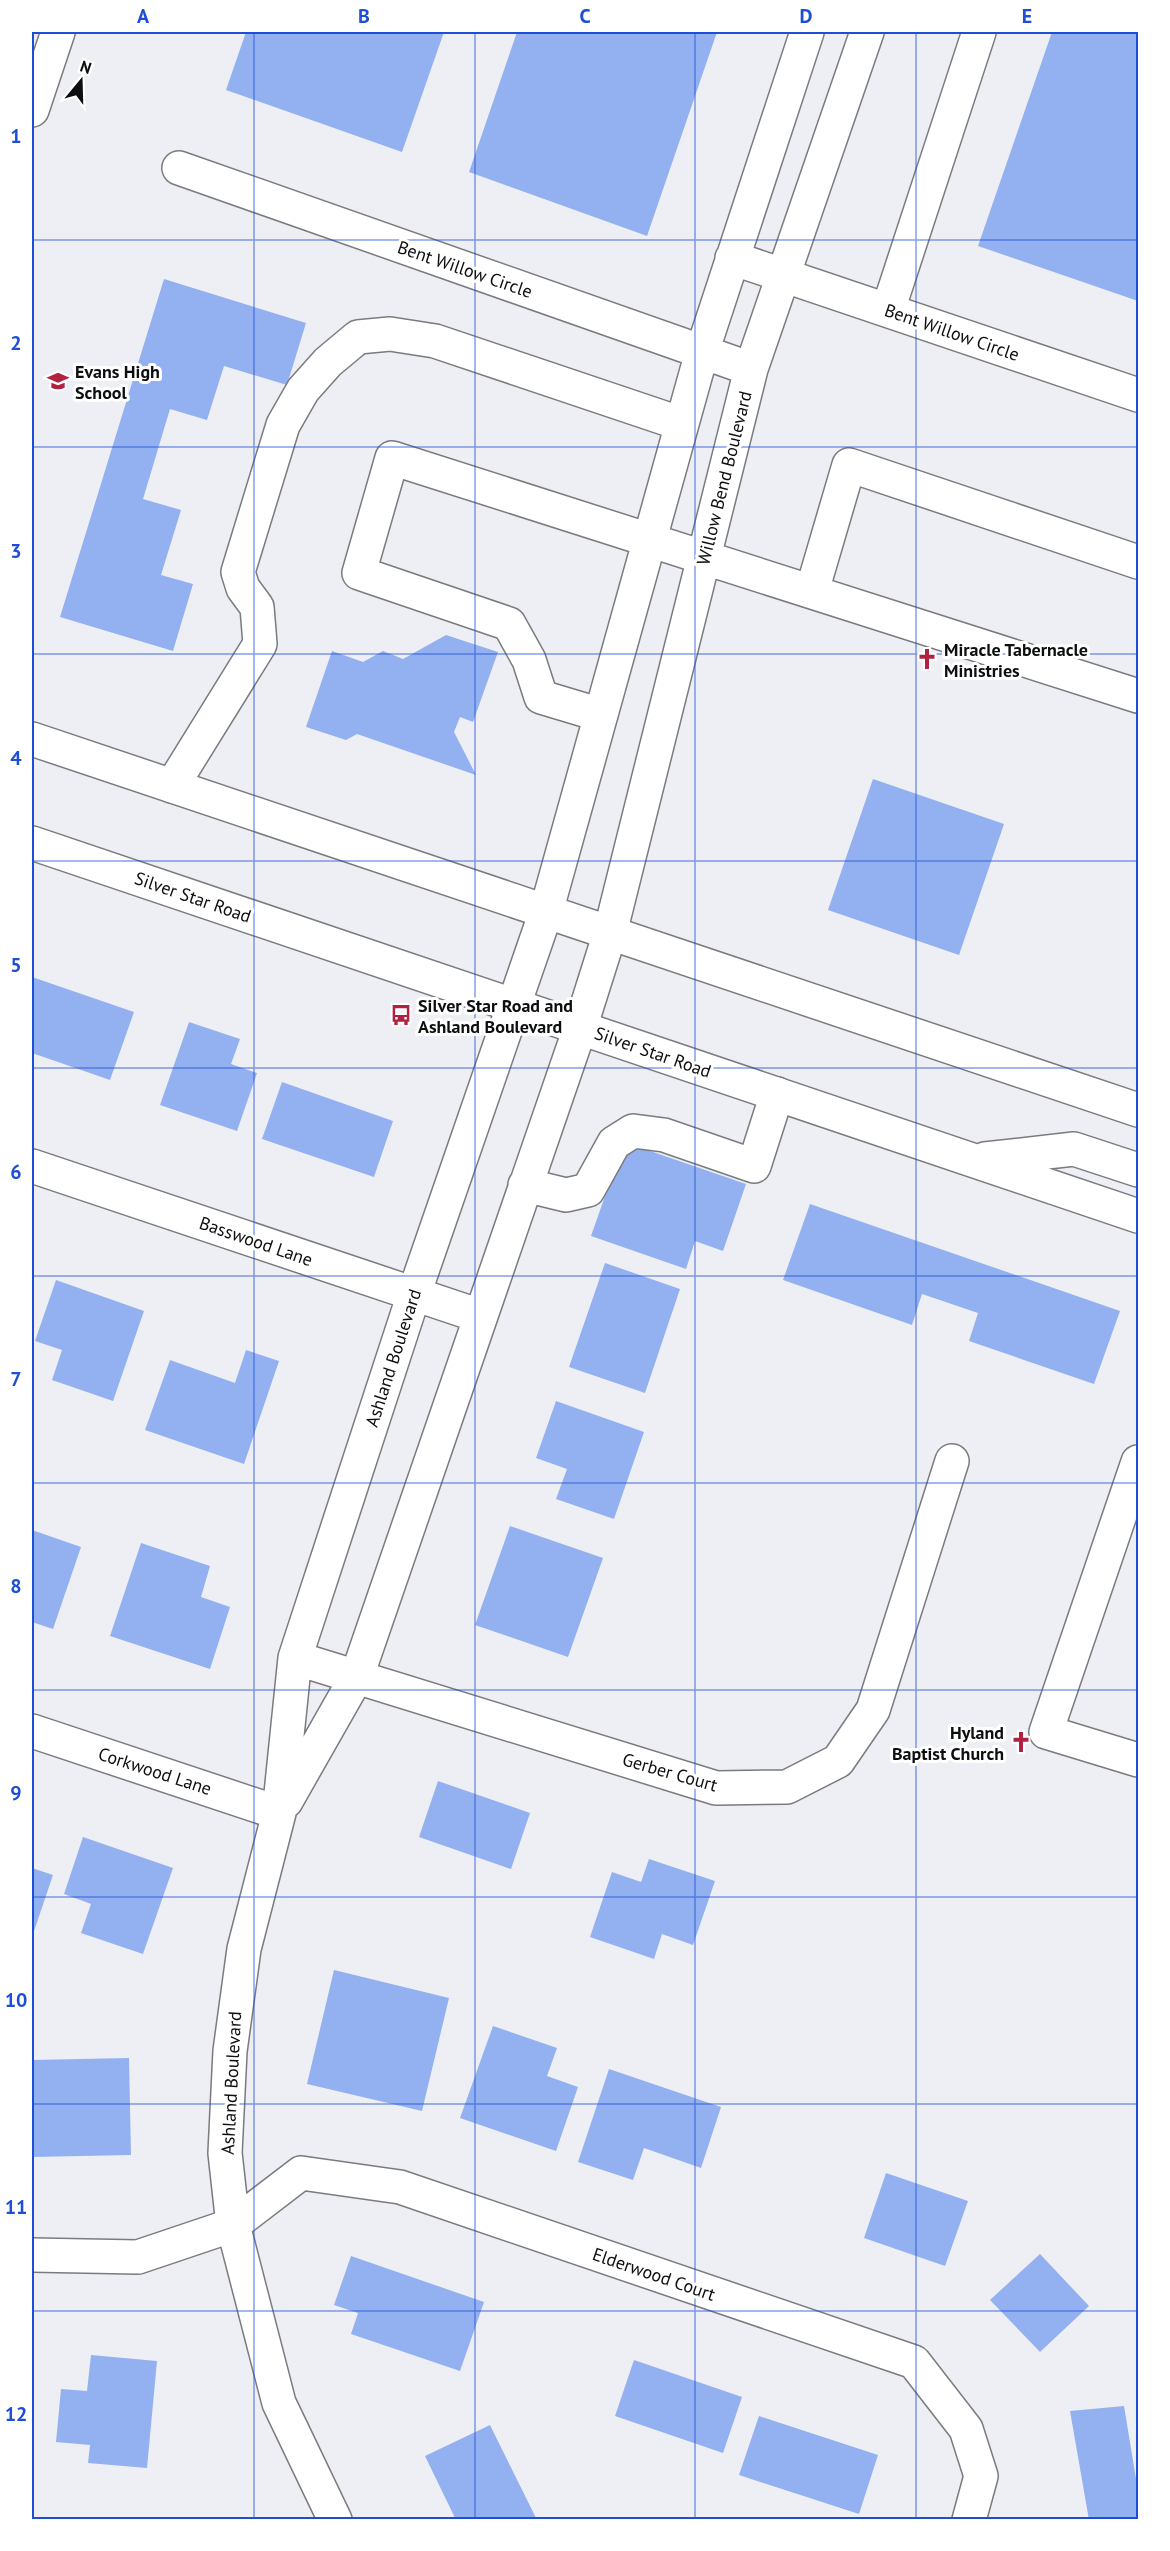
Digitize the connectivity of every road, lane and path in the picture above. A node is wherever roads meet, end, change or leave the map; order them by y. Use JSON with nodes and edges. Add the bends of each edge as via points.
{"nodes":[{"id":1,"x":58,"y":32,"type":"edge"},
{"id":2,"x":807,"y":32,"type":"edge"},
{"id":3,"x":867,"y":32,"type":"edge"},
{"id":4,"x":979,"y":32,"type":"edge"},
{"id":5,"x":32,"y":110,"type":"edge"},
{"id":6,"x":179,"y":168,"type":"dead end"},
{"id":7,"x":732,"y":258,"type":"junction"},
{"id":8,"x":783,"y":275,"type":"junction"},
{"id":9,"x":888,"y":310,"type":"junction"},
{"id":10,"x":702,"y":352,"type":"junction"},
{"id":11,"x":751,"y":369,"type":"junction"},
{"id":12,"x":1138,"y":395,"type":"edge"},
{"id":13,"x":682,"y":424,"type":"junction"},
{"id":14,"x":650,"y":540,"type":"junction"},
{"id":15,"x":705,"y":556,"type":"junction"},
{"id":16,"x":1138,"y":562,"type":"edge"},
{"id":17,"x":812,"y":591,"type":"junction"},
{"id":18,"x":1138,"y":696,"type":"edge"},
{"id":19,"x":601,"y":715,"type":"junction"},
{"id":20,"x":32,"y":739,"type":"edge"},
{"id":21,"x":172,"y":786,"type":"junction"},
{"id":22,"x":32,"y":843,"type":"edge"},
{"id":23,"x":546,"y":912,"type":"junction"},
{"id":24,"x":610,"y":933,"type":"junction"},
{"id":25,"x":514,"y":1005,"type":"junction"},
{"id":26,"x":580,"y":1028,"type":"junction"},
{"id":27,"x":777,"y":1094,"type":"junction"},
{"id":28,"x":1138,"y":1110,"type":"edge"},
{"id":29,"x":974,"y":1160,"type":"junction"},
{"id":30,"x":32,"y":1166,"type":"edge"},
{"id":31,"x":1138,"y":1170,"type":"edge"},
{"id":32,"x":525,"y":1185,"type":"junction"},
{"id":33,"x":1138,"y":1216,"type":"edge"},
{"id":34,"x":414,"y":1294,"type":"junction"},
{"id":35,"x":480,"y":1316,"type":"junction"},
{"id":36,"x":952,"y":1461,"type":"dead end"},
{"id":37,"x":1138,"y":1462,"type":"edge"},
{"id":38,"x":295,"y":1658,"type":"junction"},
{"id":39,"x":357,"y":1676,"type":"junction"},
{"id":40,"x":32,"y":1731,"type":"edge"},
{"id":41,"x":1138,"y":1760,"type":"edge"},
{"id":42,"x":279,"y":1812,"type":"junction"},
{"id":43,"x":233,"y":2225,"type":"junction"},
{"id":44,"x":32,"y":2254,"type":"edge"},
{"id":45,"x":335,"y":2520,"type":"edge"},
{"id":46,"x":969,"y":2520,"type":"edge"}],
"edges":[{"from":1,"to":5,"type":"street"},
{"from":2,"to":7,"type":"street"},
{"from":3,"to":8,"type":"street","name":"Willow Bend Boulevard"},
{"from":4,"to":9,"type":"street"},
{"from":6,"to":10,"type":"street","name":"Bent Willow Circle"},
{"from":7,"to":8,"type":"street","name":"Bent Willow Circle"},
{"from":7,"to":10,"type":"street"},
{"from":8,"to":9,"type":"street","name":"Bent Willow Circle"},
{"from":8,"to":11,"type":"street","name":"Willow Bend Boulevard"},
{"from":9,"to":12,"type":"street","name":"Bent Willow Circle"},
{"from":10,"to":11,"type":"street","name":"Bent Willow Circle"},
{"from":10,"to":13,"type":"street"},
{"from":11,"to":15,"type":"street","name":"Willow Bend Boulevard"},
{"from":13,"to":14,"type":"street"},
{"from":13,"to":21,"type":"street","via":[[435,341],[390,334],[358,337],[303,390],[283,424],[238,572],[243,588],[257,607],[260,644]]},
{"from":14,"to":15,"type":"street"},
{"from":14,"to":19,"type":"street"},
{"from":14,"to":19,"type":"street","via":[[392,458],[358,573],[509,624],[529,660],[541,697]]},
{"from":15,"to":17,"type":"street"},
{"from":15,"to":24,"type":"street","name":"Willow Bend Boulevard"},
{"from":16,"to":17,"type":"street","via":[[849,465]]},
{"from":17,"to":18,"type":"street"},
{"from":19,"to":23,"type":"street"},
{"from":20,"to":21,"type":"street"},
{"from":21,"to":23,"type":"street"},
{"from":22,"to":25,"type":"street","name":"Silver Star Road"},
{"from":23,"to":24,"type":"street"},
{"from":23,"to":25,"type":"street","name":"Ashland Boulevard"},
{"from":24,"to":26,"type":"street","name":"Ashland Boulevard"},
{"from":24,"to":28,"type":"street"},
{"from":25,"to":26,"type":"street","name":"Silver Star Road"},
{"from":25,"to":34,"type":"street","name":"Ashland Boulevard"},
{"from":26,"to":27,"type":"street","name":"Silver Star Road"},
{"from":26,"to":32,"type":"street","name":"Ashland Boulevard"},
{"from":27,"to":29,"type":"street","name":"Silver Star Road"},
{"from":27,"to":32,"type":"street","via":[[754,1166],[664,1135],[633,1131],[614,1143],[588,1190],[566,1195]]},
{"from":29,"to":31,"type":"street","via":[[1074,1149]]},
{"from":29,"to":33,"type":"street","name":"Silver Star Road"},
{"from":30,"to":34,"type":"street","name":"Basswood Lane"},
{"from":32,"to":35,"type":"street","name":"Ashland Boulevard"},
{"from":34,"to":35,"type":"street","name":"Basswood Lane"},
{"from":34,"to":38,"type":"street","name":"Ashland Boulevard"},
{"from":35,"to":39,"type":"street","name":"Ashland Boulevard"},
{"from":36,"to":39,"type":"street","name":"Gerber Court","via":[[873,1710],[838,1761],[787,1787],[716,1788]]},
{"from":37,"to":41,"type":"street","via":[[1047,1732]]},
{"from":38,"to":39,"type":"street","name":"Gerber Court"},
{"from":38,"to":42,"type":"street","name":"Ashland Boulevard"},
{"from":39,"to":42,"type":"street","name":"Ashland Boulevard"},
{"from":40,"to":42,"type":"street","name":"Corkwood Lane"},
{"from":42,"to":43,"type":"street","name":"Ashland Boulevard","via":[[244,1949],[230,2051],[225,2153]]},
{"from":43,"to":44,"type":"street","name":"Elderwood Court","via":[[138,2257]]},
{"from":43,"to":45,"type":"street","name":"Ashland Boulevard","via":[[279,2403]]},
{"from":43,"to":46,"type":"street","name":"Elderwood Court","via":[[301,2173],[400,2187],[914,2362],[966,2429],[981,2476]]}]}
